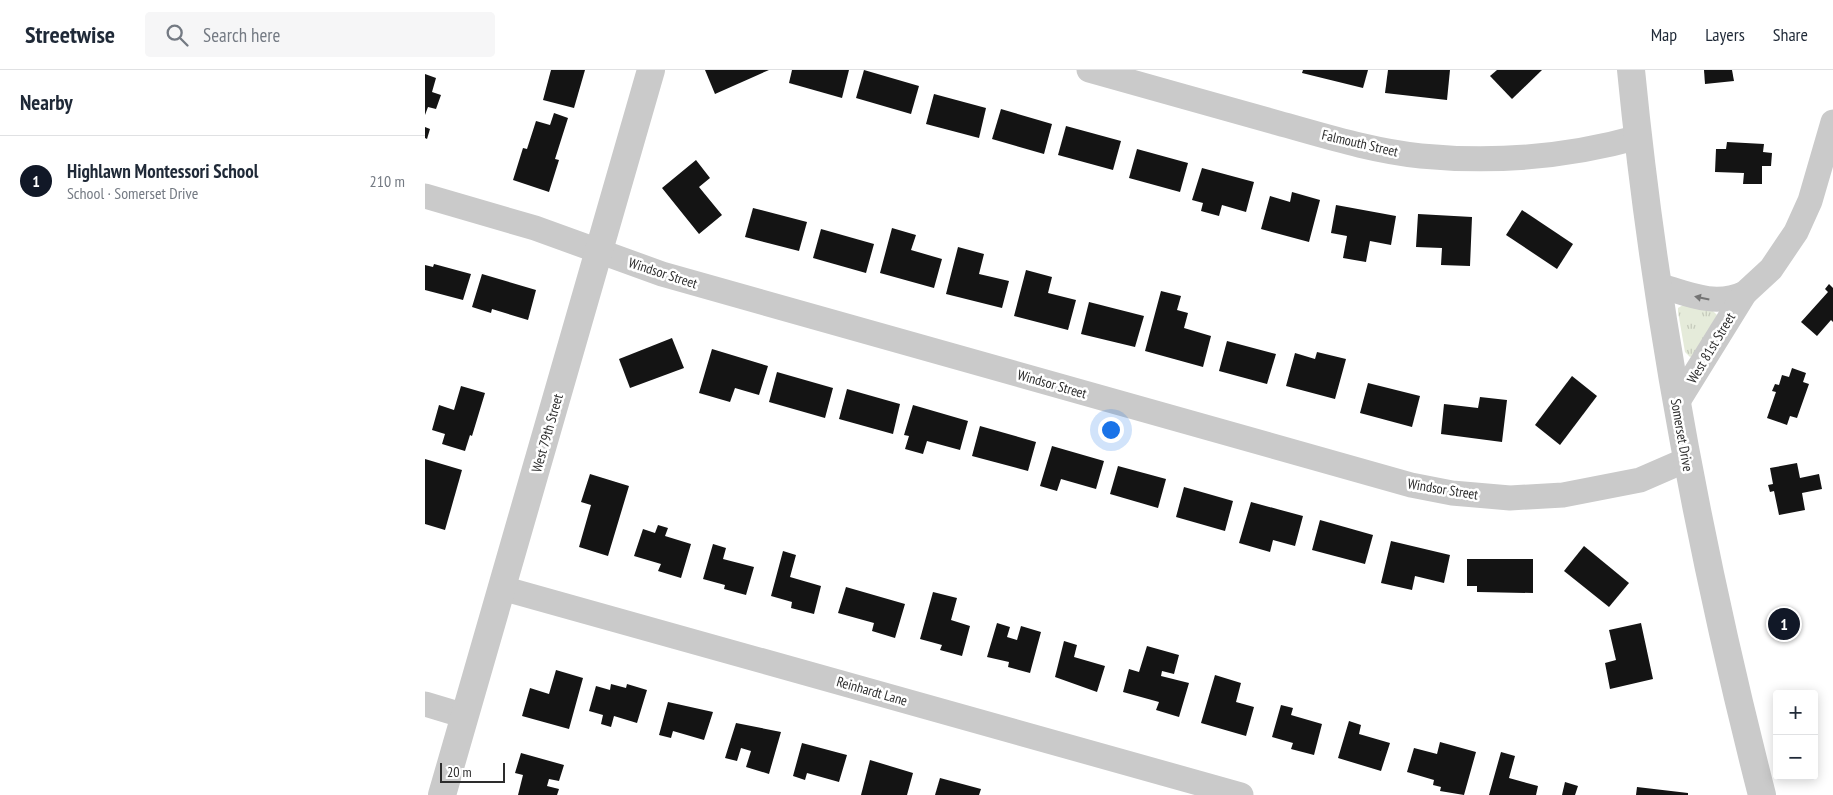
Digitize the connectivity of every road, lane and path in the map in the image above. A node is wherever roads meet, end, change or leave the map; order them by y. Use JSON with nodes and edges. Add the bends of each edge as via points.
{"nodes":[{"id":1,"x":651,"y":70,"type":"edge"},
{"id":2,"x":1089,"y":70,"type":"edge"},
{"id":3,"x":1631,"y":70,"type":"edge"},
{"id":4,"x":1833,"y":122,"type":"edge"},
{"id":5,"x":1639,"y":138,"type":"junction"},
{"id":6,"x":425,"y":196,"type":"edge"},
{"id":7,"x":599,"y":252,"type":"junction"},
{"id":8,"x":1658,"y":285,"type":"junction"},
{"id":9,"x":1745,"y":293,"type":"junction"},
{"id":10,"x":1677,"y":404,"type":"junction"},
{"id":11,"x":1686,"y":460,"type":"junction"},
{"id":12,"x":502,"y":588,"type":"junction"},
{"id":13,"x":425,"y":704,"type":"edge"},
{"id":14,"x":465,"y":716,"type":"junction"},
{"id":15,"x":442,"y":795,"type":"edge"},
{"id":16,"x":1241,"y":795,"type":"edge"},
{"id":17,"x":1763,"y":795,"type":"edge"}],
"edges":[{"from":1,"to":7,"type":"street","name":"West 79th Street"},
{"from":2,"to":5,"type":"street","name":"Falmouth Street","via":[[1366,147],[1421,156],[1480,159],[1558,154]]},
{"from":3,"to":5,"type":"street","name":"Somerset Drive"},
{"from":4,"to":9,"type":"street","name":"West 81st Street","via":[[1810,202],[1797,232],[1771,269]]},
{"from":5,"to":8,"type":"street","name":"Somerset Drive"},
{"from":6,"to":7,"type":"street","name":"Windsor Street","via":[[535,228]]},
{"from":7,"to":11,"type":"street","name":"Windsor Street","via":[[662,274],[1411,485],[1510,498],[1563,495],[1640,480]]},
{"from":7,"to":12,"type":"street","name":"West 79th Street"},
{"from":9,"to":8,"type":"street","name":"West 81st Street","one_way":true,"via":[[1718,301]]},
{"from":8,"to":10,"type":"street","name":"Somerset Drive"},
{"from":9,"to":10,"type":"street","name":"West 81st Street"},
{"from":10,"to":11,"type":"street","name":"Somerset Drive"},
{"from":11,"to":17,"type":"street","name":"Somerset Drive","via":[[1737,696]]},
{"from":12,"to":14,"type":"street","name":"West 79th Street"},
{"from":12,"to":16,"type":"street","name":"Reinhardt Lane"},
{"from":13,"to":14,"type":"street"},
{"from":14,"to":15,"type":"street","name":"West 79th Street"}]}
